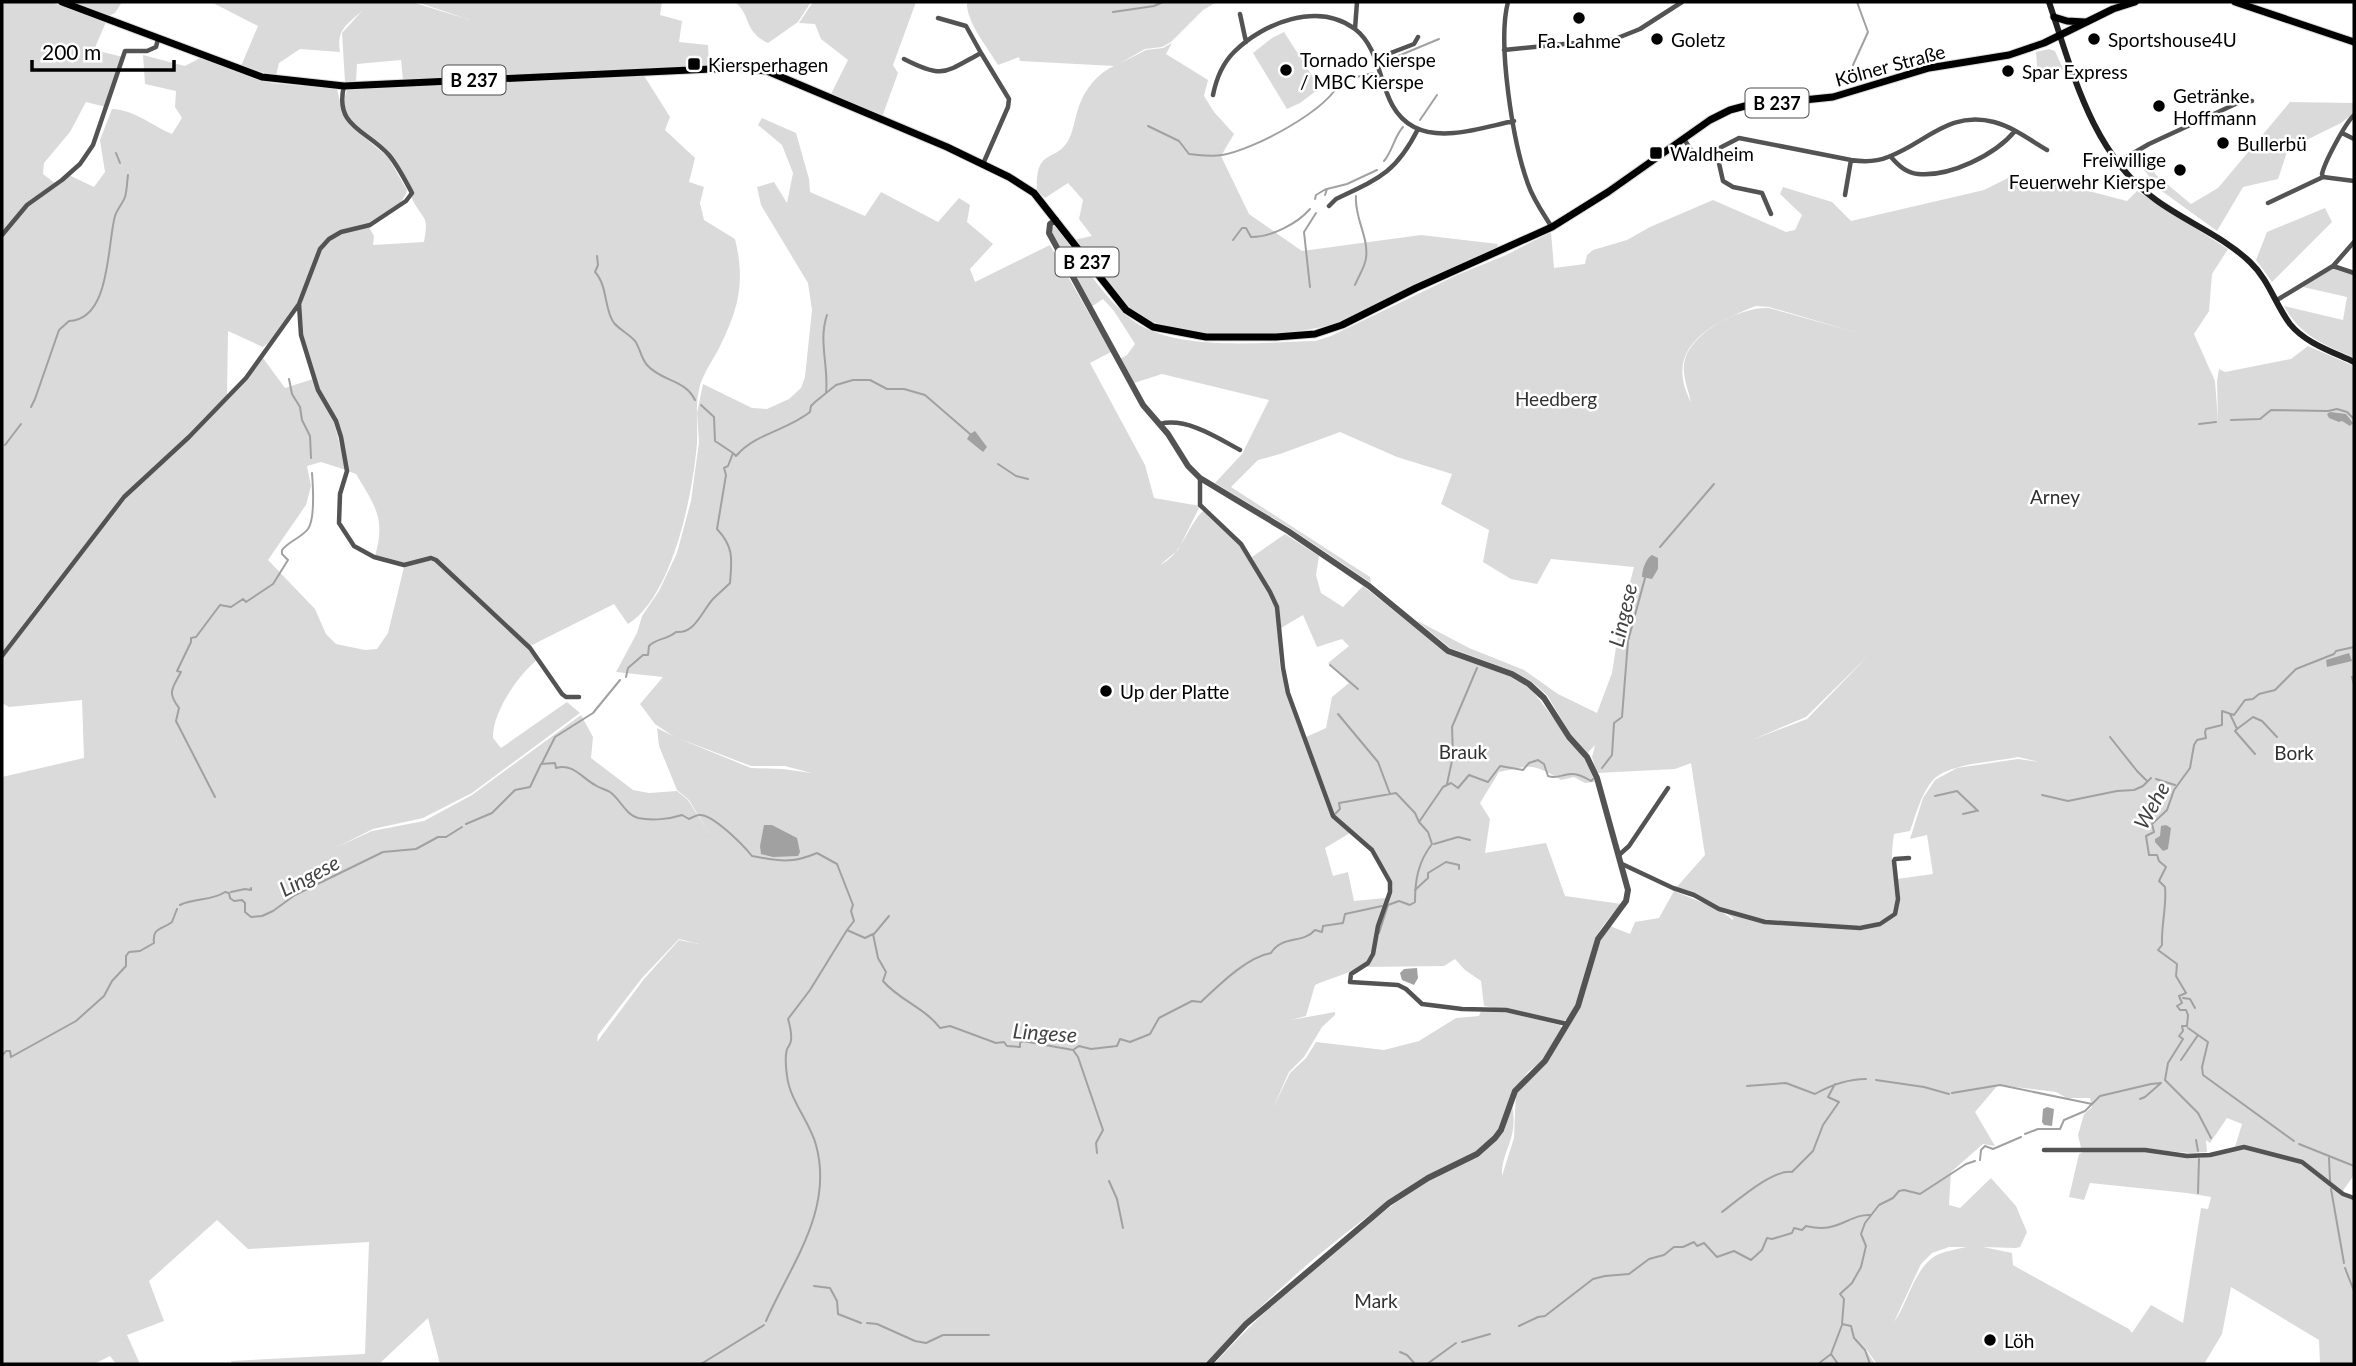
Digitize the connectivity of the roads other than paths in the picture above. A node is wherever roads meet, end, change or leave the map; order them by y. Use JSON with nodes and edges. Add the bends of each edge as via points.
{"nodes":[{"id":1,"x":62,"y":2,"type":"edge"},
{"id":2,"x":1357,"y":2,"type":"edge"},
{"id":3,"x":1508,"y":2,"type":"edge"},
{"id":4,"x":1682,"y":2,"type":"edge"},
{"id":5,"x":2049,"y":2,"type":"edge"},
{"id":6,"x":2135,"y":2,"type":"edge"},
{"id":7,"x":2235,"y":2,"type":"edge"},
{"id":8,"x":1240,"y":14,"type":"dead end"},
{"id":9,"x":2054,"y":17,"type":"junction"},
{"id":10,"x":938,"y":18,"type":"dead end"},
{"id":11,"x":2086,"y":22,"type":"junction"},
{"id":12,"x":1355,"y":29,"type":"junction"},
{"id":13,"x":2059,"y":36,"type":"junction"},
{"id":14,"x":1418,"y":37,"type":"dead end"},
{"id":15,"x":158,"y":38,"type":"junction"},
{"id":16,"x":1246,"y":42,"type":"junction"},
{"id":17,"x":2354,"y":42,"type":"edge"},
{"id":18,"x":1504,"y":50,"type":"junction"},
{"id":19,"x":981,"y":53,"type":"junction"},
{"id":20,"x":904,"y":59,"type":"dead end"},
{"id":21,"x":1375,"y":59,"type":"junction"},
{"id":22,"x":344,"y":86,"type":"junction"},
{"id":23,"x":1213,"y":95,"type":"dead end"},
{"id":24,"x":2252,"y":102,"type":"dead end"},
{"id":25,"x":2354,"y":115,"type":"edge"},
{"id":26,"x":1514,"y":121,"type":"junction"},
{"id":27,"x":1418,"y":129,"type":"junction"},
{"id":28,"x":2015,"y":131,"type":"junction"},
{"id":29,"x":2343,"y":133,"type":"junction"},
{"id":30,"x":1684,"y":139,"type":"junction"},
{"id":31,"x":2354,"y":139,"type":"edge"},
{"id":32,"x":1716,"y":150,"type":"junction"},
{"id":33,"x":2047,"y":150,"type":"dead end"},
{"id":34,"x":1891,"y":157,"type":"junction"},
{"id":35,"x":1851,"y":160,"type":"junction"},
{"id":36,"x":2118,"y":162,"type":"junction"},
{"id":37,"x":983,"y":164,"type":"junction"},
{"id":38,"x":2323,"y":177,"type":"junction"},
{"id":39,"x":2352,"y":182,"type":"edge"},
{"id":40,"x":1846,"y":195,"type":"dead end"},
{"id":41,"x":2268,"y":203,"type":"dead end"},
{"id":42,"x":1329,"y":206,"type":"dead end"},
{"id":43,"x":1771,"y":214,"type":"dead end"},
{"id":44,"x":1056,"y":220,"type":"junction"},
{"id":45,"x":1552,"y":227,"type":"junction"},
{"id":46,"x":2,"y":235,"type":"edge"},
{"id":47,"x":2354,"y":242,"type":"edge"},
{"id":48,"x":2333,"y":266,"type":"junction"},
{"id":49,"x":2354,"y":273,"type":"edge"},
{"id":50,"x":2277,"y":300,"type":"junction"},
{"id":51,"x":299,"y":304,"type":"junction"},
{"id":52,"x":2354,"y":362,"type":"edge"},
{"id":53,"x":1159,"y":424,"type":"junction"},
{"id":54,"x":1240,"y":450,"type":"dead end"},
{"id":55,"x":1200,"y":478,"type":"junction"},
{"id":56,"x":2,"y":656,"type":"edge"},
{"id":57,"x":579,"y":697,"type":"dead end"},
{"id":58,"x":1668,"y":788,"type":"dead end"},
{"id":59,"x":1619,"y":855,"type":"junction"},
{"id":60,"x":1909,"y":858,"type":"dead end"},
{"id":61,"x":1622,"y":864,"type":"junction"},
{"id":62,"x":1568,"y":1024,"type":"junction"},
{"id":63,"x":2044,"y":1150,"type":"dead end"},
{"id":64,"x":2354,"y":1198,"type":"edge"},
{"id":65,"x":1209,"y":1364,"type":"edge"}],
"edges":[{"from":1,"to":15,"type":"main road","number":"B 237"},
{"from":2,"to":12,"type":"street"},
{"from":3,"to":18,"type":"street"},
{"from":4,"to":18,"type":"street","via":[[1640,29],[1615,38]]},
{"from":5,"to":9,"type":"main road"},
{"from":6,"to":11,"type":"main road","name":"Kölner Straße","number":"B 237"},
{"from":7,"to":17,"type":"main road"},
{"from":8,"to":16,"type":"street"},
{"from":9,"to":11,"type":"main road"},
{"from":9,"to":13,"type":"main road"},
{"from":10,"to":19,"type":"street","via":[[967,26]]},
{"from":11,"to":13,"type":"main road","name":"Kölner Straße","number":"B 237"},
{"from":12,"to":16,"type":"street","via":[[1328,18],[1298,17]]},
{"from":12,"to":21,"type":"street"},
{"from":13,"to":30,"type":"main road","name":"Kölner Straße","number":"B 237","via":[[2009,55],[1929,68],[1845,94],[1730,110]]},
{"from":13,"to":36,"type":"main road","via":[[2081,98]]},
{"from":14,"to":21,"type":"street","via":[[1414,44]]},
{"from":15,"to":22,"type":"main road","number":"B 237","via":[[262,77]]},
{"from":15,"to":46,"type":"street","via":[[156,47],[147,51],[125,51],[93,145],[80,164],[27,205]]},
{"from":16,"to":23,"type":"street","via":[[1218,75]]},
{"from":18,"to":26,"type":"street"},
{"from":19,"to":20,"type":"street","via":[[945,73]]},
{"from":19,"to":37,"type":"street","via":[[1009,99]]},
{"from":21,"to":27,"type":"street","via":[[1398,114]]},
{"from":22,"to":37,"type":"main road","number":"B 237","via":[[755,68]]},
{"from":22,"to":51,"type":"street","via":[[344,114],[390,156],[412,193],[370,225],[329,239],[320,248]]},
{"from":24,"to":36,"type":"street","via":[[2242,101]]},
{"from":25,"to":29,"type":"street"},
{"from":26,"to":27,"type":"street","via":[[1433,134]]},
{"from":26,"to":45,"type":"street","via":[[1527,183]]},
{"from":27,"to":42,"type":"street","via":[[1390,170]]},
{"from":28,"to":33,"type":"street"},
{"from":28,"to":34,"type":"street","via":[[1976,119],[1950,124]]},
{"from":28,"to":34,"type":"street","via":[[1977,161],[1939,172],[1917,174]]},
{"from":29,"to":31,"type":"street"},
{"from":29,"to":38,"type":"street","via":[[2327,159]]},
{"from":30,"to":32,"type":"street","via":[[1698,154]]},
{"from":30,"to":45,"type":"main road","name":"Kölner Straße","number":"B 237"},
{"from":32,"to":35,"type":"street","via":[[1739,138]]},
{"from":32,"to":43,"type":"street","via":[[1723,181],[1762,193]]},
{"from":34,"to":35,"type":"street"},
{"from":35,"to":40,"type":"street"},
{"from":36,"to":50,"type":"main road","via":[[2157,201],[2239,252],[2260,272]]},
{"from":37,"to":44,"type":"main road","number":"B 237","via":[[1034,193]]},
{"from":38,"to":39,"type":"street"},
{"from":38,"to":41,"type":"street"},
{"from":44,"to":45,"type":"main road","number":"B 237","via":[[1106,288],[1137,318],[1153,327],[1225,338],[1297,336],[1328,330]]},
{"from":44,"to":53,"type":"street","via":[[1048,233],[1143,405]]},
{"from":47,"to":48,"type":"street"},
{"from":48,"to":49,"type":"street"},
{"from":48,"to":50,"type":"street"},
{"from":50,"to":52,"type":"main road","via":[[2300,335]]},
{"from":51,"to":56,"type":"street","via":[[246,378],[124,497]]},
{"from":51,"to":57,"type":"street","via":[[301,335],[318,390],[341,437],[347,471],[337,519],[354,546],[404,565],[436,560],[530,648],[562,694]]},
{"from":53,"to":54,"type":"street","via":[[1185,425]]},
{"from":53,"to":55,"type":"street"},
{"from":55,"to":59,"type":"street","via":[[1369,586],[1448,651],[1529,684],[1587,757]]},
{"from":55,"to":62,"type":"street","via":[[1200,505],[1241,544],[1277,607],[1288,693],[1333,816],[1372,850],[1390,882],[1373,954],[1351,974],[1350,982],[1398,985],[1422,1004],[1506,1010]]},
{"from":58,"to":59,"type":"street"},
{"from":59,"to":61,"type":"street"},
{"from":60,"to":61,"type":"street","via":[[1894,861],[1895,914],[1880,924],[1860,928],[1765,922],[1719,909]]},
{"from":61,"to":62,"type":"street","via":[[1626,901],[1598,939]]},
{"from":62,"to":65,"type":"street","via":[[1545,1061],[1515,1091],[1502,1130],[1487,1147],[1390,1203],[1246,1324]]},
{"from":63,"to":64,"type":"street","via":[[2145,1150],[2210,1156],[2244,1147],[2302,1162]]}]}
